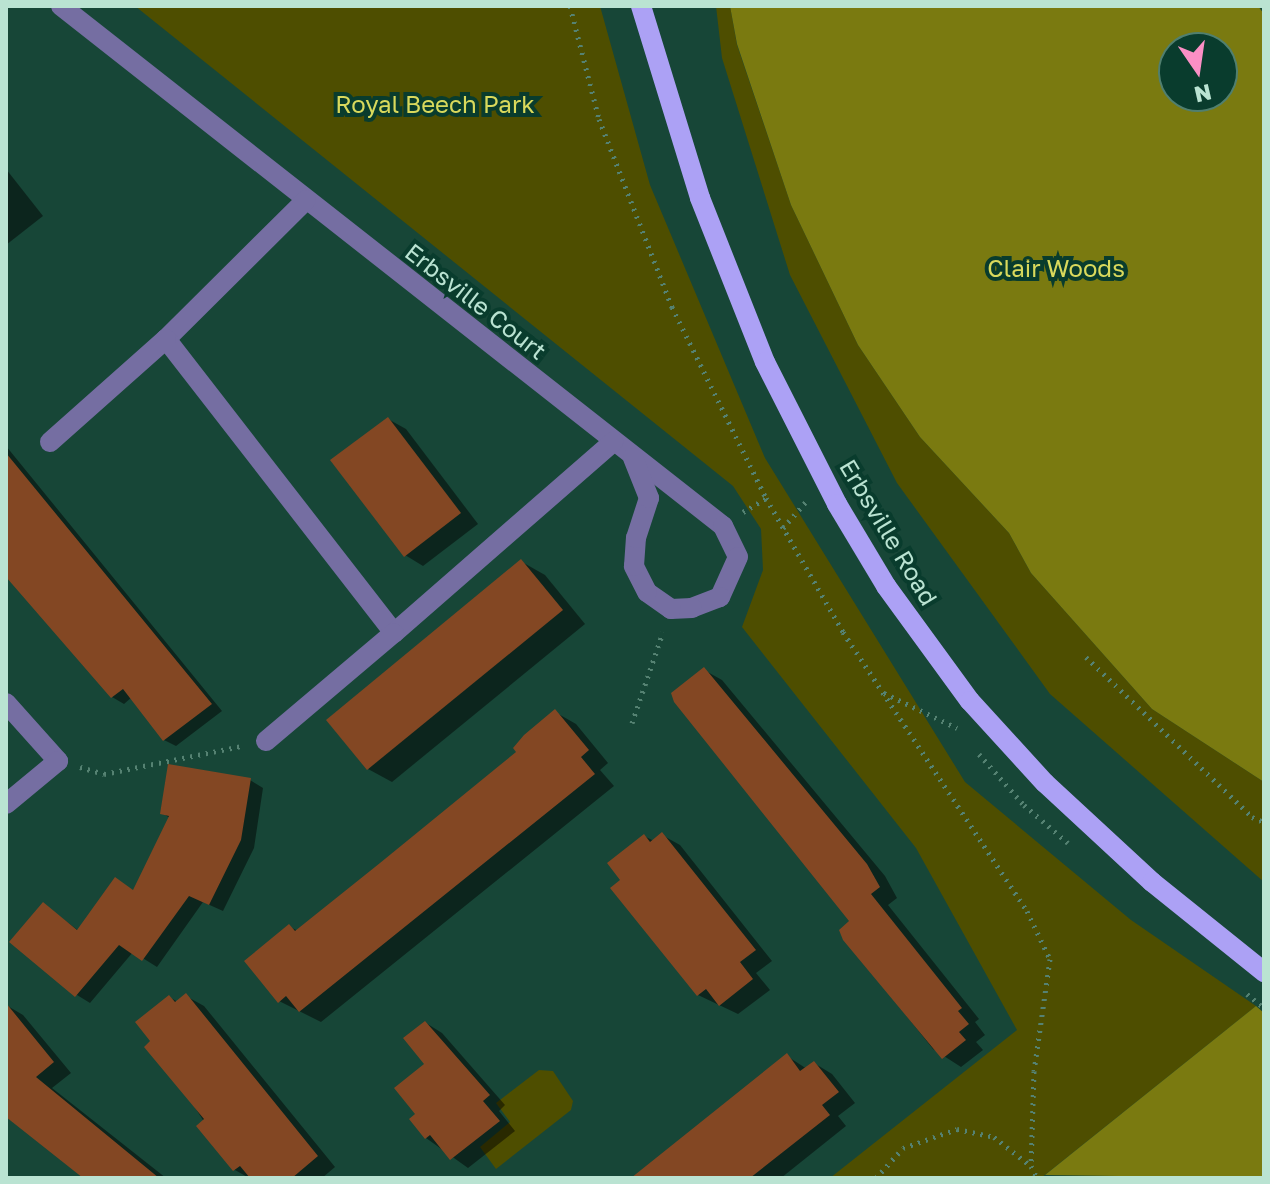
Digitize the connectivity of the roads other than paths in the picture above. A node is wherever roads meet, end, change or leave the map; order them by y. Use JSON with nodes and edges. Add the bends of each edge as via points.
{"nodes":[{"id":1,"x":61,"y":6,"type":"edge"},
{"id":2,"x":641,"y":6,"type":"edge"},
{"id":3,"x":306,"y":200,"type":"junction"},
{"id":4,"x":166,"y":339,"type":"junction"},
{"id":5,"x":50,"y":442,"type":"dead end"},
{"id":6,"x":613,"y":442,"type":"junction"},
{"id":7,"x":633,"y":458,"type":"junction"},
{"id":8,"x":394,"y":633,"type":"junction"},
{"id":9,"x":6,"y":703,"type":"edge"},
{"id":10,"x":266,"y":741,"type":"road end"},
{"id":11,"x":6,"y":804,"type":"edge"},
{"id":12,"x":1264,"y":972,"type":"edge"}],
"edges":[{"from":1,"to":3,"type":"street","name":"Erbsville Court"},
{"from":2,"to":12,"type":"main road","name":"Erbsville Road","via":[[700,198],[765,362],[886,586],[970,701],[1045,783],[1152,882]]},
{"from":3,"to":4,"type":"street"},
{"from":3,"to":6,"type":"street","name":"Erbsville Court"},
{"from":4,"to":5,"type":"street"},
{"from":4,"to":8,"type":"street"},
{"from":6,"to":7,"type":"street","name":"Erbsville Court"},
{"from":6,"to":8,"type":"street"},
{"from":7,"to":7,"type":"street","name":"Erbsville Court","via":[[723,526],[738,557],[720,597],[692,608],[671,609],[647,592],[634,566],[636,538],[649,498]]},
{"from":8,"to":10,"type":"street"},
{"from":9,"to":11,"type":"street","via":[[58,761]]}]}
